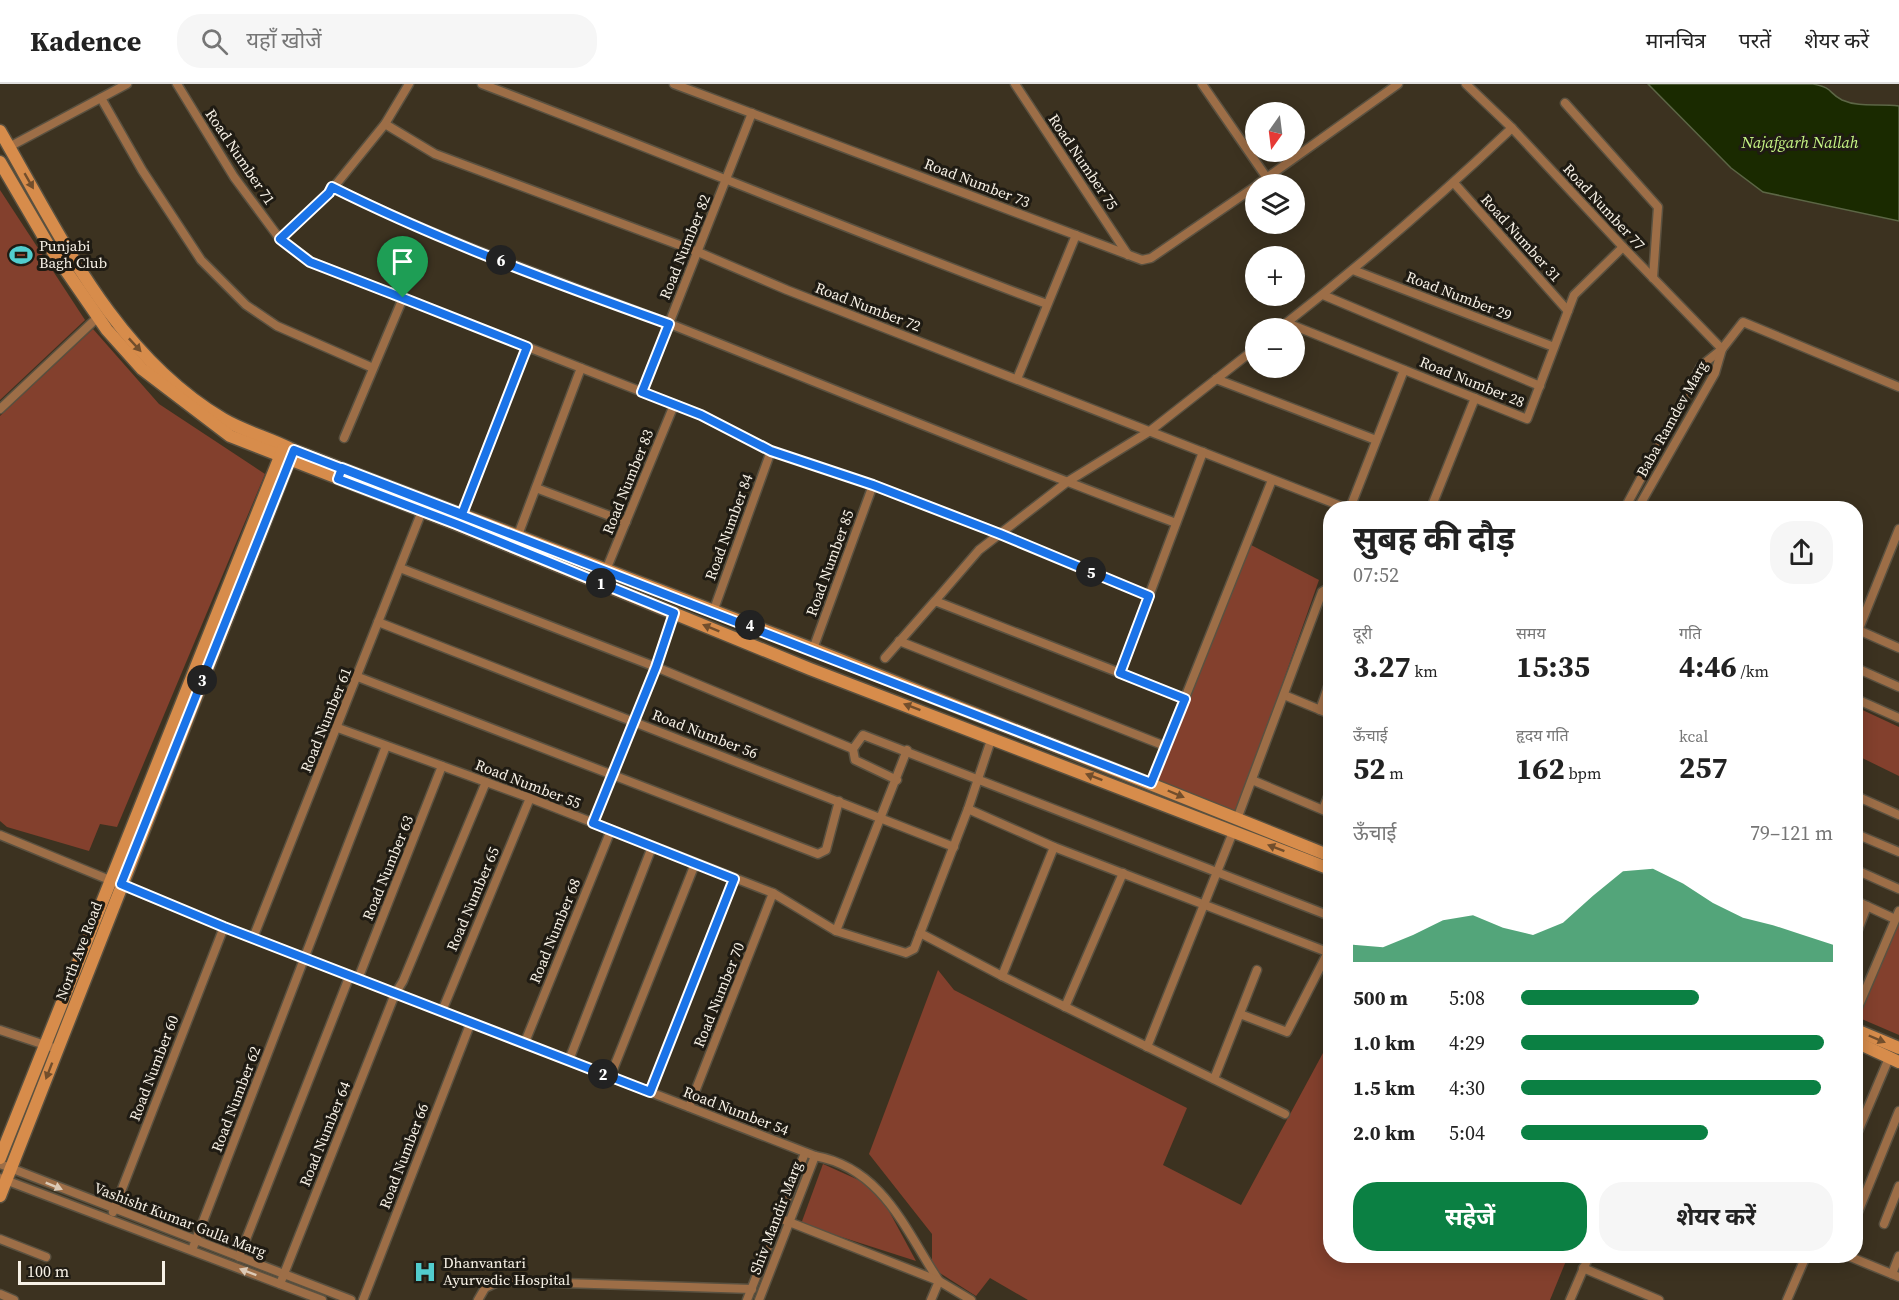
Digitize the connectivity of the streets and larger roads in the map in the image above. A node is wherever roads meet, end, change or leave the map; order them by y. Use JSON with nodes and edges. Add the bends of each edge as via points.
{"nodes":[{"id":1,"x":127,"y":84,"type":"edge"},
{"id":2,"x":177,"y":84,"type":"edge"},
{"id":3,"x":409,"y":84,"type":"edge"},
{"id":4,"x":482,"y":84,"type":"edge"},
{"id":5,"x":674,"y":84,"type":"edge"},
{"id":6,"x":1015,"y":84,"type":"edge"},
{"id":7,"x":1202,"y":84,"type":"edge"},
{"id":8,"x":1398,"y":84,"type":"edge"},
{"id":9,"x":1466,"y":84,"type":"edge"},
{"id":10,"x":101,"y":98,"type":"junction"},
{"id":11,"x":1565,"y":103,"type":"dead end"},
{"id":12,"x":752,"y":113,"type":"junction"},
{"id":13,"x":385,"y":124,"type":"junction"},
{"id":14,"x":1512,"y":128,"type":"junction"},
{"id":15,"x":0,"y":131,"type":"edge"},
{"id":16,"x":9,"y":147,"type":"junction"},
{"id":17,"x":0,"y":162,"type":"edge"},
{"id":18,"x":1264,"y":174,"type":"edge"},
{"id":19,"x":1273,"y":174,"type":"edge"},
{"id":20,"x":726,"y":178,"type":"junction"},
{"id":21,"x":1454,"y":183,"type":"junction"},
{"id":22,"x":332,"y":187,"type":"junction"},
{"id":23,"x":1245,"y":193,"type":"edge"},
{"id":24,"x":1076,"y":235,"type":"junction"},
{"id":25,"x":280,"y":239,"type":"junction"},
{"id":26,"x":1623,"y":247,"type":"junction"},
{"id":27,"x":698,"y":252,"type":"junction"},
{"id":28,"x":1128,"y":255,"type":"junction"},
{"id":29,"x":1353,"y":270,"type":"junction"},
{"id":30,"x":1653,"y":278,"type":"junction"},
{"id":31,"x":1323,"y":295,"type":"junction"},
{"id":32,"x":403,"y":298,"type":"junction"},
{"id":33,"x":1047,"y":304,"type":"junction"},
{"id":34,"x":1568,"y":311,"type":"junction"},
{"id":35,"x":98,"y":317,"type":"junction"},
{"id":36,"x":1294,"y":318,"type":"edge"},
{"id":37,"x":669,"y":324,"type":"junction"},
{"id":38,"x":1305,"y":334,"type":"edge"},
{"id":39,"x":527,"y":347,"type":"junction"},
{"id":40,"x":1554,"y":347,"type":"junction"},
{"id":41,"x":1722,"y":349,"type":"junction"},
{"id":42,"x":1245,"y":357,"type":"edge"},
{"id":43,"x":374,"y":368,"type":"junction"},
{"id":44,"x":581,"y":368,"type":"junction"},
{"id":45,"x":1404,"y":370,"type":"junction"},
{"id":46,"x":1216,"y":379,"type":"junction"},
{"id":47,"x":1017,"y":380,"type":"junction"},
{"id":48,"x":1539,"y":386,"type":"junction"},
{"id":49,"x":1899,"y":387,"type":"edge"},
{"id":50,"x":642,"y":392,"type":"junction"},
{"id":51,"x":1475,"y":398,"type":"junction"},
{"id":52,"x":674,"y":405,"type":"junction"},
{"id":53,"x":0,"y":409,"type":"edge"},
{"id":54,"x":1150,"y":431,"type":"junction"},
{"id":55,"x":344,"y":438,"type":"dead end"},
{"id":56,"x":1376,"y":440,"type":"junction"},
{"id":57,"x":771,"y":451,"type":"junction"},
{"id":58,"x":1203,"y":452,"type":"junction"},
{"id":59,"x":287,"y":453,"type":"junction"},
{"id":60,"x":340,"y":474,"type":"junction"},
{"id":61,"x":1272,"y":480,"type":"junction"},
{"id":62,"x":1067,"y":482,"type":"junction"},
{"id":63,"x":873,"y":485,"type":"junction"},
{"id":64,"x":536,"y":488,"type":"junction"},
{"id":65,"x":1329,"y":501,"type":"edge"},
{"id":66,"x":1351,"y":501,"type":"edge"},
{"id":67,"x":1434,"y":501,"type":"edge"},
{"id":68,"x":1629,"y":501,"type":"edge"},
{"id":69,"x":1642,"y":501,"type":"edge"},
{"id":70,"x":422,"y":511,"type":"junction"},
{"id":71,"x":462,"y":514,"type":"junction"},
{"id":72,"x":626,"y":522,"type":"junction"},
{"id":73,"x":1176,"y":523,"type":"junction"},
{"id":74,"x":1899,"y":529,"type":"edge"},
{"id":75,"x":1000,"y":534,"type":"junction"},
{"id":76,"x":518,"y":536,"type":"junction"},
{"id":77,"x":400,"y":568,"type":"junction"},
{"id":78,"x":606,"y":570,"type":"junction"},
{"id":79,"x":1323,"y":591,"type":"edge"},
{"id":80,"x":1149,"y":596,"type":"junction"},
{"id":81,"x":935,"y":601,"type":"junction"},
{"id":82,"x":713,"y":612,"type":"junction"},
{"id":83,"x":674,"y":613,"type":"junction"},
{"id":84,"x":1863,"y":615,"type":"edge"},
{"id":85,"x":378,"y":622,"type":"junction"},
{"id":86,"x":1863,"y":635,"type":"edge"},
{"id":87,"x":899,"y":641,"type":"junction"},
{"id":88,"x":1899,"y":648,"type":"edge"},
{"id":89,"x":813,"y":649,"type":"junction"},
{"id":90,"x":885,"y":658,"type":"dead end"},
{"id":91,"x":656,"y":667,"type":"junction"},
{"id":92,"x":1863,"y":671,"type":"edge"},
{"id":93,"x":1120,"y":673,"type":"junction"},
{"id":94,"x":357,"y":677,"type":"junction"},
{"id":95,"x":1899,"y":687,"type":"edge"},
{"id":96,"x":1284,"y":695,"type":"junction"},
{"id":97,"x":1185,"y":699,"type":"junction"},
{"id":98,"x":1323,"y":701,"type":"edge"},
{"id":99,"x":1863,"y":702,"type":"edge"},
{"id":100,"x":1320,"y":710,"type":"junction"},
{"id":101,"x":1323,"y":711,"type":"edge"},
{"id":102,"x":1899,"y":718,"type":"edge"},
{"id":103,"x":634,"y":721,"type":"junction"},
{"id":104,"x":338,"y":728,"type":"junction"},
{"id":105,"x":993,"y":738,"type":"junction"},
{"id":106,"x":386,"y":746,"type":"junction"},
{"id":107,"x":1165,"y":746,"type":"junction"},
{"id":108,"x":853,"y":748,"type":"junction"},
{"id":109,"x":908,"y":750,"type":"junction"},
{"id":110,"x":442,"y":766,"type":"junction"},
{"id":111,"x":612,"y":775,"type":"junction"},
{"id":112,"x":979,"y":778,"type":"junction"},
{"id":113,"x":897,"y":780,"type":"junction"},
{"id":114,"x":1252,"y":780,"type":"junction"},
{"id":115,"x":486,"y":782,"type":"junction"},
{"id":116,"x":1151,"y":783,"type":"junction"},
{"id":117,"x":530,"y":798,"type":"junction"},
{"id":118,"x":1863,"y":799,"type":"edge"},
{"id":119,"x":839,"y":801,"type":"junction"},
{"id":120,"x":968,"y":809,"type":"junction"},
{"id":121,"x":1323,"y":809,"type":"edge"},
{"id":122,"x":1899,"y":815,"type":"edge"},
{"id":123,"x":882,"y":818,"type":"junction"},
{"id":124,"x":1237,"y":819,"type":"junction"},
{"id":125,"x":593,"y":823,"type":"junction"},
{"id":126,"x":611,"y":830,"type":"junction"},
{"id":127,"x":1233,"y":832,"type":"junction"},
{"id":128,"x":0,"y":835,"type":"edge"},
{"id":129,"x":1863,"y":837,"type":"edge"},
{"id":130,"x":1054,"y":846,"type":"junction"},
{"id":131,"x":652,"y":847,"type":"junction"},
{"id":132,"x":954,"y":847,"type":"junction"},
{"id":133,"x":1898,"y":850,"type":"edge"},
{"id":134,"x":1323,"y":853,"type":"edge"},
{"id":135,"x":695,"y":864,"type":"junction"},
{"id":136,"x":1323,"y":866,"type":"edge"},
{"id":137,"x":1216,"y":870,"type":"junction"},
{"id":138,"x":1123,"y":873,"type":"junction"},
{"id":139,"x":1863,"y":873,"type":"edge"},
{"id":140,"x":734,"y":879,"type":"junction"},
{"id":141,"x":117,"y":882,"type":"junction"},
{"id":142,"x":1899,"y":889,"type":"edge"},
{"id":143,"x":773,"y":893,"type":"junction"},
{"id":144,"x":1203,"y":903,"type":"junction"},
{"id":145,"x":1863,"y":904,"type":"edge"},
{"id":146,"x":1867,"y":906,"type":"junction"},
{"id":147,"x":1323,"y":913,"type":"edge"},
{"id":148,"x":1897,"y":915,"type":"edge"},
{"id":149,"x":1863,"y":917,"type":"edge"},
{"id":150,"x":224,"y":927,"type":"junction"},
{"id":151,"x":836,"y":931,"type":"junction"},
{"id":152,"x":920,"y":933,"type":"junction"},
{"id":153,"x":253,"y":938,"type":"junction"},
{"id":154,"x":1323,"y":951,"type":"edge"},
{"id":155,"x":305,"y":957,"type":"junction"},
{"id":156,"x":1323,"y":964,"type":"edge"},
{"id":157,"x":1257,"y":970,"type":"dead end"},
{"id":158,"x":1002,"y":976,"type":"junction"},
{"id":159,"x":354,"y":977,"type":"junction"},
{"id":160,"x":395,"y":994,"type":"junction"},
{"id":161,"x":1863,"y":995,"type":"edge"},
{"id":162,"x":1065,"y":1007,"type":"junction"},
{"id":163,"x":442,"y":1011,"type":"junction"},
{"id":164,"x":1240,"y":1014,"type":"junction"},
{"id":165,"x":471,"y":1022,"type":"junction"},
{"id":166,"x":0,"y":1030,"type":"edge"},
{"id":167,"x":1863,"y":1032,"type":"edge"},
{"id":168,"x":525,"y":1042,"type":"junction"},
{"id":169,"x":1863,"y":1045,"type":"edge"},
{"id":170,"x":51,"y":1047,"type":"junction"},
{"id":171,"x":1147,"y":1047,"type":"junction"},
{"id":172,"x":1899,"y":1048,"type":"edge"},
{"id":173,"x":569,"y":1060,"type":"junction"},
{"id":174,"x":1894,"y":1060,"type":"edge"},
{"id":175,"x":610,"y":1077,"type":"junction"},
{"id":176,"x":1214,"y":1079,"type":"junction"},
{"id":177,"x":650,"y":1092,"type":"junction"},
{"id":178,"x":689,"y":1107,"type":"junction"},
{"id":179,"x":1899,"y":1111,"type":"edge"},
{"id":180,"x":1285,"y":1114,"type":"dead end"},
{"id":181,"x":1863,"y":1122,"type":"edge"},
{"id":182,"x":805,"y":1153,"type":"junction"},
{"id":183,"x":815,"y":1156,"type":"junction"},
{"id":184,"x":0,"y":1158,"type":"edge"},
{"id":185,"x":4,"y":1173,"type":"edge"},
{"id":186,"x":1899,"y":1186,"type":"edge"},
{"id":187,"x":0,"y":1196,"type":"edge"},
{"id":188,"x":1863,"y":1200,"type":"edge"},
{"id":189,"x":114,"y":1209,"type":"junction"},
{"id":190,"x":779,"y":1218,"type":"junction"},
{"id":191,"x":110,"y":1220,"type":"junction"},
{"id":192,"x":790,"y":1222,"type":"junction"},
{"id":193,"x":1884,"y":1224,"type":"dead end"},
{"id":194,"x":0,"y":1239,"type":"edge"},
{"id":195,"x":196,"y":1239,"type":"junction"},
{"id":196,"x":192,"y":1250,"type":"junction"},
{"id":197,"x":1899,"y":1256,"type":"edge"},
{"id":198,"x":46,"y":1257,"type":"dead end"},
{"id":199,"x":239,"y":1257,"type":"junction"},
{"id":200,"x":1863,"y":1262,"type":"edge"},
{"id":201,"x":1586,"y":1263,"type":"edge"},
{"id":202,"x":1801,"y":1263,"type":"edge"},
{"id":203,"x":1583,"y":1268,"type":"junction"},
{"id":204,"x":284,"y":1273,"type":"junction"},
{"id":205,"x":1895,"y":1275,"type":"edge"},
{"id":206,"x":939,"y":1281,"type":"junction"},
{"id":207,"x":280,"y":1284,"type":"junction"},
{"id":208,"x":752,"y":1289,"type":"junction"},
{"id":209,"x":0,"y":1294,"type":"edge"},
{"id":210,"x":14,"y":1300,"type":"edge"},
{"id":211,"x":322,"y":1300,"type":"edge"},
{"id":212,"x":351,"y":1300,"type":"edge"},
{"id":213,"x":363,"y":1300,"type":"edge"},
{"id":214,"x":478,"y":1300,"type":"edge"},
{"id":215,"x":747,"y":1300,"type":"edge"},
{"id":216,"x":759,"y":1300,"type":"edge"},
{"id":217,"x":931,"y":1300,"type":"edge"},
{"id":218,"x":971,"y":1300,"type":"edge"},
{"id":219,"x":1570,"y":1300,"type":"edge"},
{"id":220,"x":1659,"y":1300,"type":"edge"},
{"id":221,"x":1787,"y":1300,"type":"edge"}],
"edges":[{"from":1,"to":10,"type":"street"},
{"from":2,"to":25,"type":"street","name":"Road Number 71","via":[[234,177]]},
{"from":3,"to":13,"type":"street"},
{"from":4,"to":20,"type":"street"},
{"from":5,"to":12,"type":"street","name":"Road Number 73"},
{"from":6,"to":28,"type":"street","name":"Road Number 75"},
{"from":7,"to":18,"type":"street"},
{"from":8,"to":19,"type":"street","name":"Road Number 73"},
{"from":9,"to":14,"type":"street","name":"Road Number 77"},
{"from":10,"to":16,"type":"street"},
{"from":10,"to":43,"type":"street","via":[[201,260],[246,305],[277,326]]},
{"from":11,"to":30,"type":"street","via":[[1658,207]]},
{"from":12,"to":20,"type":"street","name":"Road Number 82"},
{"from":12,"to":24,"type":"street","name":"Road Number 73"},
{"from":13,"to":22,"type":"street"},
{"from":13,"to":27,"type":"street","name":"Road Number 72","via":[[435,154]]},
{"from":14,"to":21,"type":"street"},
{"from":14,"to":26,"type":"street","name":"Road Number 77"},
{"from":15,"to":16,"type":"street"},
{"from":16,"to":59,"type":"street","one_way":true,"via":[[123,332],[191,396],[223,419]]},
{"from":17,"to":35,"type":"street"},
{"from":20,"to":27,"type":"street","name":"Road Number 82"},
{"from":20,"to":33,"type":"street"},
{"from":21,"to":29,"type":"street"},
{"from":21,"to":34,"type":"street","name":"Road Number 31"},
{"from":22,"to":25,"type":"street"},
{"from":22,"to":37,"type":"street","via":[[389,215],[573,290]]},
{"from":23,"to":28,"type":"street","name":"Road Number 73","via":[[1151,258],[1142,260]]},
{"from":24,"to":28,"type":"street","name":"Road Number 73"},
{"from":24,"to":33,"type":"street"},
{"from":25,"to":32,"type":"street","name":"Road Number 71","via":[[310,262]]},
{"from":26,"to":30,"type":"street","name":"Road Number 77"},
{"from":26,"to":34,"type":"street","name":"Road Number 28","via":[[1574,295]]},
{"from":27,"to":37,"type":"street","name":"Road Number 82"},
{"from":27,"to":47,"type":"street","name":"Road Number 72"},
{"from":29,"to":31,"type":"street"},
{"from":29,"to":40,"type":"street","name":"Road Number 29"},
{"from":30,"to":41,"type":"street","name":"Road Number 77"},
{"from":31,"to":36,"type":"street"},
{"from":31,"to":48,"type":"street"},
{"from":32,"to":39,"type":"street","name":"Road Number 71"},
{"from":32,"to":43,"type":"street"},
{"from":33,"to":47,"type":"street"},
{"from":34,"to":40,"type":"street","name":"Road Number 28"},
{"from":35,"to":53,"type":"street"},
{"from":35,"to":59,"type":"street","via":[[142,369],[192,410],[230,436]]},
{"from":37,"to":50,"type":"street","name":"Road Number 82"},
{"from":37,"to":62,"type":"street"},
{"from":38,"to":45,"type":"street","name":"Road Number 28"},
{"from":39,"to":44,"type":"street","name":"Road Number 71"},
{"from":39,"to":71,"type":"street"},
{"from":40,"to":48,"type":"street","name":"Road Number 28"},
{"from":41,"to":49,"type":"street","via":[[1743,322]]},
{"from":41,"to":68,"type":"street","name":"Baba Ramdev Marg","via":[[1701,366]]},
{"from":41,"to":69,"type":"street","name":"Baba Ramdev Marg","via":[[1715,373]]},
{"from":42,"to":46,"type":"street"},
{"from":43,"to":55,"type":"street"},
{"from":44,"to":50,"type":"street","name":"Road Number 71"},
{"from":44,"to":64,"type":"street"},
{"from":45,"to":51,"type":"street","name":"Road Number 28"},
{"from":45,"to":56,"type":"street"},
{"from":46,"to":54,"type":"street"},
{"from":46,"to":56,"type":"street"},
{"from":47,"to":54,"type":"street","name":"Road Number 72"},
{"from":48,"to":51,"type":"street","name":"Road Number 28","via":[[1527,419]]},
{"from":50,"to":52,"type":"street","name":"Road Number 71"},
{"from":51,"to":67,"type":"street"},
{"from":52,"to":57,"type":"street","name":"Road Number 71"},
{"from":52,"to":72,"type":"street","name":"Road Number 83"},
{"from":54,"to":58,"type":"street","name":"Road Number 72"},
{"from":54,"to":62,"type":"street"},
{"from":56,"to":66,"type":"street"},
{"from":57,"to":63,"type":"street","name":"Road Number 71"},
{"from":57,"to":82,"type":"street","name":"Road Number 84"},
{"from":58,"to":61,"type":"street","name":"Road Number 72"},
{"from":58,"to":73,"type":"street"},
{"from":59,"to":60,"type":"street"},
{"from":59,"to":141,"type":"street","name":"North Ave Road"},
{"from":60,"to":70,"type":"street"},
{"from":60,"to":71,"type":"street"},
{"from":61,"to":65,"type":"street","name":"Road Number 72"},
{"from":61,"to":97,"type":"street"},
{"from":62,"to":73,"type":"street"},
{"from":62,"to":75,"type":"street"},
{"from":63,"to":75,"type":"street","name":"Road Number 71"},
{"from":63,"to":89,"type":"street","name":"Road Number 85"},
{"from":64,"to":72,"type":"street"},
{"from":64,"to":76,"type":"street"},
{"from":70,"to":77,"type":"street","name":"Road Number 61"},
{"from":70,"to":83,"type":"street"},
{"from":71,"to":76,"type":"street"},
{"from":72,"to":78,"type":"street","name":"Road Number 83"},
{"from":73,"to":80,"type":"street"},
{"from":74,"to":84,"type":"street"},
{"from":75,"to":80,"type":"street","name":"Road Number 71"},
{"from":75,"to":81,"type":"street","via":[[979,550]]},
{"from":76,"to":78,"type":"street"},
{"from":77,"to":85,"type":"street","name":"Road Number 61"},
{"from":77,"to":91,"type":"street"},
{"from":78,"to":82,"type":"street"},
{"from":79,"to":96,"type":"street"},
{"from":80,"to":93,"type":"street"},
{"from":81,"to":87,"type":"street"},
{"from":81,"to":93,"type":"street"},
{"from":82,"to":89,"type":"street"},
{"from":83,"to":91,"type":"street"},
{"from":105,"to":83,"type":"street","one_way":true},
{"from":85,"to":94,"type":"street","name":"Road Number 61"},
{"from":85,"to":103,"type":"street","name":"Road Number 56"},
{"from":86,"to":88,"type":"street"},
{"from":87,"to":90,"type":"street"},
{"from":87,"to":107,"type":"street"},
{"from":89,"to":116,"type":"street"},
{"from":91,"to":103,"type":"street"},
{"from":91,"to":108,"type":"street"},
{"from":92,"to":95,"type":"street"},
{"from":93,"to":97,"type":"street"},
{"from":94,"to":104,"type":"street","name":"Road Number 61"},
{"from":94,"to":111,"type":"street"},
{"from":96,"to":100,"type":"street"},
{"from":96,"to":114,"type":"street"},
{"from":97,"to":107,"type":"street"},
{"from":98,"to":100,"type":"street"},
{"from":99,"to":102,"type":"street"},
{"from":100,"to":101,"type":"street"},
{"from":103,"to":111,"type":"street"},
{"from":103,"to":119,"type":"street","name":"Road Number 56"},
{"from":104,"to":106,"type":"street","name":"Road Number 55"},
{"from":104,"to":153,"type":"street","name":"Road Number 61"},
{"from":105,"to":112,"type":"street"},
{"from":127,"to":105,"type":"street","one_way":true},
{"from":106,"to":110,"type":"street","name":"Road Number 55"},
{"from":106,"to":155,"type":"street","name":"Road Number 62"},
{"from":107,"to":116,"type":"street"},
{"from":108,"to":109,"type":"street","via":[[863,735]]},
{"from":108,"to":113,"type":"street","via":[[856,761]]},
{"from":109,"to":112,"type":"street"},
{"from":109,"to":113,"type":"street"},
{"from":110,"to":115,"type":"street","name":"Road Number 55"},
{"from":110,"to":159,"type":"street","name":"Road Number 63"},
{"from":111,"to":119,"type":"street","via":[[822,855]]},
{"from":111,"to":125,"type":"street"},
{"from":112,"to":120,"type":"street"},
{"from":112,"to":137,"type":"street"},
{"from":113,"to":123,"type":"street"},
{"from":114,"to":121,"type":"street"},
{"from":114,"to":124,"type":"street"},
{"from":115,"to":117,"type":"street","name":"Road Number 55"},
{"from":115,"to":160,"type":"street","name":"Road Number 64"},
{"from":116,"to":124,"type":"street","one_way":true},
{"from":117,"to":125,"type":"street","name":"Road Number 55"},
{"from":117,"to":163,"type":"street","name":"Road Number 65"},
{"from":118,"to":122,"type":"street"},
{"from":119,"to":123,"type":"street","name":"Road Number 56"},
{"from":120,"to":130,"type":"street"},
{"from":120,"to":132,"type":"street"},
{"from":123,"to":132,"type":"street","name":"Road Number 56"},
{"from":123,"to":151,"type":"street"},
{"from":124,"to":134,"type":"street"},
{"from":125,"to":126,"type":"street","name":"Road Number 55"},
{"from":126,"to":131,"type":"street","name":"Road Number 55"},
{"from":126,"to":168,"type":"street","name":"Road Number 68"},
{"from":136,"to":127,"type":"street","one_way":true},
{"from":127,"to":137,"type":"street"},
{"from":128,"to":141,"type":"street","name":"Road Number 54"},
{"from":129,"to":133,"type":"street"},
{"from":130,"to":138,"type":"street"},
{"from":130,"to":158,"type":"street"},
{"from":131,"to":135,"type":"street","name":"Road Number 55"},
{"from":131,"to":173,"type":"street"},
{"from":132,"to":152,"type":"street"},
{"from":135,"to":140,"type":"street","name":"Road Number 55"},
{"from":135,"to":175,"type":"street"},
{"from":137,"to":144,"type":"street"},
{"from":137,"to":147,"type":"street"},
{"from":138,"to":144,"type":"street"},
{"from":138,"to":162,"type":"street"},
{"from":139,"to":142,"type":"street"},
{"from":140,"to":143,"type":"street","name":"Road Number 55"},
{"from":140,"to":177,"type":"street"},
{"from":141,"to":150,"type":"street","name":"Road Number 54"},
{"from":141,"to":170,"type":"street","name":"North Ave Road"},
{"from":143,"to":151,"type":"street","name":"Road Number 55"},
{"from":143,"to":178,"type":"street","name":"Road Number 70"},
{"from":144,"to":154,"type":"street"},
{"from":144,"to":171,"type":"street"},
{"from":145,"to":146,"type":"street"},
{"from":146,"to":148,"type":"street"},
{"from":146,"to":149,"type":"street"},
{"from":148,"to":161,"type":"street"},
{"from":150,"to":153,"type":"street","name":"Road Number 54"},
{"from":150,"to":189,"type":"street","name":"Road Number 60"},
{"from":151,"to":152,"type":"street","name":"Road Number 55","via":[[906,953],[914,949]]},
{"from":152,"to":158,"type":"street"},
{"from":153,"to":155,"type":"street","name":"Road Number 54"},
{"from":155,"to":159,"type":"street","name":"Road Number 54"},
{"from":155,"to":195,"type":"street","name":"Road Number 62"},
{"from":156,"to":164,"type":"street","via":[[1287,1032]]},
{"from":157,"to":164,"type":"street"},
{"from":158,"to":162,"type":"street"},
{"from":159,"to":160,"type":"street","name":"Road Number 54"},
{"from":159,"to":199,"type":"street","name":"Road Number 63"},
{"from":160,"to":163,"type":"street","name":"Road Number 54"},
{"from":160,"to":204,"type":"street","name":"Road Number 64"},
{"from":162,"to":171,"type":"street"},
{"from":163,"to":165,"type":"street","name":"Road Number 54"},
{"from":164,"to":176,"type":"street"},
{"from":165,"to":168,"type":"street","name":"Road Number 54"},
{"from":165,"to":213,"type":"street","name":"Road Number 66"},
{"from":166,"to":170,"type":"street"},
{"from":167,"to":172,"type":"street","one_way":true},
{"from":168,"to":173,"type":"street","name":"Road Number 54"},
{"from":169,"to":174,"type":"street"},
{"from":170,"to":184,"type":"street"},
{"from":170,"to":185,"type":"street","name":"North Ave Road","one_way":true},
{"from":171,"to":176,"type":"street"},
{"from":173,"to":175,"type":"street","name":"Road Number 54"},
{"from":174,"to":181,"type":"street"},
{"from":175,"to":177,"type":"street","name":"Road Number 54"},
{"from":176,"to":180,"type":"street"},
{"from":177,"to":178,"type":"street","name":"Road Number 54"},
{"from":178,"to":182,"type":"street","name":"Road Number 54"},
{"from":179,"to":188,"type":"street"},
{"from":182,"to":183,"type":"street","name":"Shiv Mandir Marg"},
{"from":182,"to":190,"type":"street"},
{"from":183,"to":192,"type":"street","name":"Shiv Mandir Marg"},
{"from":183,"to":206,"type":"street","via":[[827,1158],[872,1182]]},
{"from":185,"to":187,"type":"street","name":"North Ave Road"},
{"from":185,"to":189,"type":"street","name":"Vashisht Kumar Gulla Marg","one_way":true},
{"from":185,"to":191,"type":"street","name":"Vashisht Kumar Gulla Marg"},
{"from":186,"to":193,"type":"street"},
{"from":189,"to":191,"type":"street","name":"Road Number 60"},
{"from":189,"to":195,"type":"street","name":"Vashisht Kumar Gulla Marg"},
{"from":190,"to":192,"type":"street"},
{"from":190,"to":208,"type":"street"},
{"from":191,"to":196,"type":"street","name":"Vashisht Kumar Gulla Marg"},
{"from":192,"to":206,"type":"street"},
{"from":192,"to":216,"type":"street","name":"Shiv Mandir Marg"},
{"from":194,"to":198,"type":"street"},
{"from":195,"to":196,"type":"street","name":"Road Number 62"},
{"from":195,"to":199,"type":"street","name":"Vashisht Kumar Gulla Marg"},
{"from":207,"to":196,"type":"street","name":"Vashisht Kumar Gulla Marg","one_way":true},
{"from":197,"to":205,"type":"street"},
{"from":199,"to":204,"type":"street","name":"Vashisht Kumar Gulla Marg"},
{"from":200,"to":205,"type":"street"},
{"from":201,"to":203,"type":"street"},
{"from":202,"to":221,"type":"street"},
{"from":203,"to":219,"type":"street"},
{"from":203,"to":220,"type":"street"},
{"from":204,"to":207,"type":"street","name":"Road Number 64"},
{"from":204,"to":212,"type":"street","name":"Vashisht Kumar Gulla Marg"},
{"from":206,"to":217,"type":"street"},
{"from":206,"to":218,"type":"street"},
{"from":207,"to":211,"type":"street","name":"Vashisht Kumar Gulla Marg"},
{"from":208,"to":214,"type":"street","via":[[500,1281],[485,1288]]},
{"from":208,"to":215,"type":"street"},
{"from":209,"to":210,"type":"street"}]}
